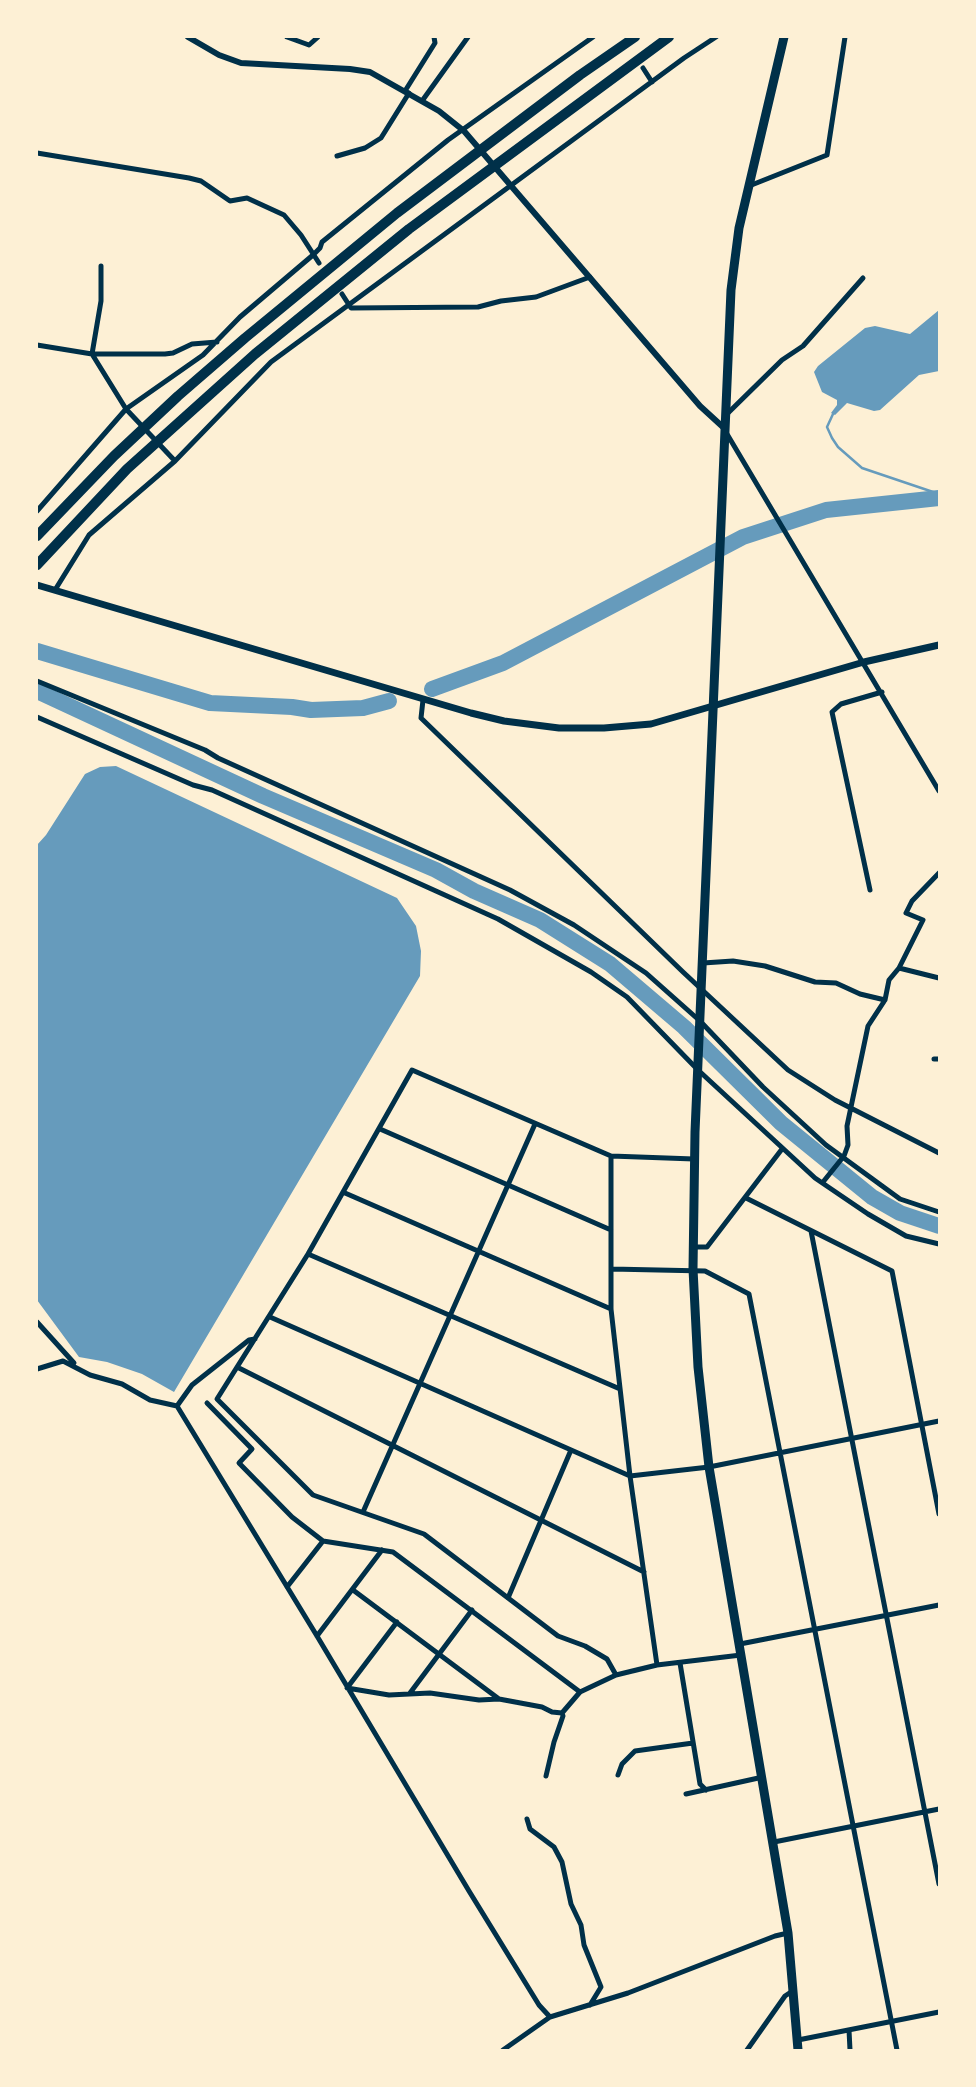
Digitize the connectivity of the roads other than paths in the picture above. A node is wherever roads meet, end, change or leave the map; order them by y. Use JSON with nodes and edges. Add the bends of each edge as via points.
{"nodes":[{"id":1,"x":188,"y":37,"type":"edge"},
{"id":2,"x":287,"y":37,"type":"edge"},
{"id":3,"x":318,"y":37,"type":"edge"},
{"id":4,"x":435,"y":37,"type":"edge"},
{"id":5,"x":468,"y":37,"type":"edge"},
{"id":6,"x":593,"y":37,"type":"edge"},
{"id":7,"x":635,"y":37,"type":"edge"},
{"id":8,"x":669,"y":37,"type":"edge"},
{"id":9,"x":716,"y":37,"type":"edge"},
{"id":10,"x":784,"y":37,"type":"edge"},
{"id":11,"x":845,"y":37,"type":"edge"},
{"id":12,"x":643,"y":68,"type":"dead end"},
{"id":13,"x":652,"y":82,"type":"junction"},
{"id":14,"x":407,"y":92,"type":"junction"},
{"id":15,"x":422,"y":101,"type":"junction"},
{"id":16,"x":464,"y":131,"type":"junction"},
{"id":17,"x":37,"y":153,"type":"edge"},
{"id":18,"x":337,"y":156,"type":"dead end"},
{"id":19,"x":512,"y":185,"type":"junction"},
{"id":20,"x":749,"y":186,"type":"junction"},
{"id":21,"x":313,"y":255,"type":"junction"},
{"id":22,"x":319,"y":263,"type":"dead end"},
{"id":23,"x":101,"y":265,"type":"dead end"},
{"id":24,"x":590,"y":276,"type":"junction"},
{"id":25,"x":863,"y":278,"type":"dead end"},
{"id":26,"x":342,"y":294,"type":"dead end"},
{"id":27,"x":350,"y":305,"type":"junction"},
{"id":28,"x":217,"y":342,"type":"junction"},
{"id":29,"x":37,"y":345,"type":"edge"},
{"id":30,"x":92,"y":354,"type":"junction"},
{"id":31,"x":126,"y":409,"type":"junction"},
{"id":32,"x":724,"y":416,"type":"junction"},
{"id":33,"x":724,"y":428,"type":"junction"},
{"id":34,"x":175,"y":461,"type":"junction"},
{"id":35,"x":37,"y":511,"type":"edge"},
{"id":36,"x":37,"y":536,"type":"edge"},
{"id":37,"x":40,"y":560,"type":"edge"},
{"id":38,"x":37,"y":585,"type":"edge"},
{"id":39,"x":55,"y":590,"type":"junction"},
{"id":40,"x":939,"y":645,"type":"edge"},
{"id":41,"x":864,"y":662,"type":"junction"},
{"id":42,"x":37,"y":681,"type":"edge"},
{"id":43,"x":882,"y":692,"type":"junction"},
{"id":44,"x":423,"y":700,"type":"junction"},
{"id":45,"x":713,"y":708,"type":"junction"},
{"id":46,"x":37,"y":717,"type":"edge"},
{"id":47,"x":939,"y":791,"type":"edge"},
{"id":48,"x":939,"y":873,"type":"edge"},
{"id":49,"x":870,"y":890,"type":"dead end"},
{"id":50,"x":703,"y":963,"type":"junction"},
{"id":51,"x":899,"y":968,"type":"junction"},
{"id":52,"x":939,"y":978,"type":"edge"},
{"id":53,"x":702,"y":990,"type":"junction"},
{"id":54,"x":885,"y":1000,"type":"junction"},
{"id":55,"x":700,"y":1021,"type":"junction"},
{"id":56,"x":698,"y":1070,"type":"junction"},
{"id":57,"x":850,"y":1108,"type":"junction"},
{"id":58,"x":535,"y":1124,"type":"junction"},
{"id":59,"x":380,"y":1129,"type":"junction"},
{"id":60,"x":782,"y":1149,"type":"junction"},
{"id":61,"x":939,"y":1151,"type":"edge"},
{"id":62,"x":611,"y":1156,"type":"junction"},
{"id":63,"x":843,"y":1157,"type":"junction"},
{"id":64,"x":694,"y":1159,"type":"junction"},
{"id":65,"x":823,"y":1182,"type":"junction"},
{"id":66,"x":507,"y":1185,"type":"junction"},
{"id":67,"x":345,"y":1193,"type":"junction"},
{"id":68,"x":746,"y":1198,"type":"junction"},
{"id":69,"x":939,"y":1212,"type":"edge"},
{"id":70,"x":611,"y":1230,"type":"junction"},
{"id":71,"x":811,"y":1231,"type":"junction"},
{"id":72,"x":939,"y":1244,"type":"edge"},
{"id":73,"x":693,"y":1247,"type":"junction"},
{"id":74,"x":479,"y":1251,"type":"junction"},
{"id":75,"x":308,"y":1254,"type":"junction"},
{"id":76,"x":611,"y":1269,"type":"junction"},
{"id":77,"x":693,"y":1269,"type":"junction"},
{"id":78,"x":611,"y":1309,"type":"junction"},
{"id":79,"x":270,"y":1317,"type":"junction"},
{"id":80,"x":451,"y":1317,"type":"junction"},
{"id":81,"x":37,"y":1322,"type":"edge"},
{"id":82,"x":255,"y":1339,"type":"junction"},
{"id":83,"x":76,"y":1366,"type":"junction"},
{"id":84,"x":237,"y":1367,"type":"junction"},
{"id":85,"x":37,"y":1369,"type":"edge"},
{"id":86,"x":420,"y":1383,"type":"junction"},
{"id":87,"x":620,"y":1389,"type":"junction"},
{"id":88,"x":207,"y":1403,"type":"dead end"},
{"id":89,"x":177,"y":1406,"type":"junction"},
{"id":90,"x":939,"y":1421,"type":"edge"},
{"id":91,"x":922,"y":1424,"type":"junction"},
{"id":92,"x":852,"y":1438,"type":"junction"},
{"id":93,"x":393,"y":1446,"type":"junction"},
{"id":94,"x":571,"y":1450,"type":"junction"},
{"id":95,"x":779,"y":1452,"type":"junction"},
{"id":96,"x":709,"y":1467,"type":"junction"},
{"id":97,"x":631,"y":1476,"type":"junction"},
{"id":98,"x":363,"y":1512,"type":"junction"},
{"id":99,"x":939,"y":1514,"type":"edge"},
{"id":100,"x":542,"y":1520,"type":"junction"},
{"id":101,"x":323,"y":1541,"type":"junction"},
{"id":102,"x":382,"y":1550,"type":"junction"},
{"id":103,"x":644,"y":1572,"type":"junction"},
{"id":104,"x":287,"y":1587,"type":"junction"},
{"id":105,"x":353,"y":1590,"type":"junction"},
{"id":106,"x":508,"y":1598,"type":"junction"},
{"id":107,"x":939,"y":1605,"type":"edge"},
{"id":108,"x":472,"y":1610,"type":"junction"},
{"id":109,"x":886,"y":1615,"type":"junction"},
{"id":110,"x":397,"y":1622,"type":"junction"},
{"id":111,"x":814,"y":1629,"type":"junction"},
{"id":112,"x":317,"y":1636,"type":"junction"},
{"id":113,"x":740,"y":1644,"type":"junction"},
{"id":114,"x":439,"y":1653,"type":"junction"},
{"id":115,"x":742,"y":1654,"type":"junction"},
{"id":116,"x":680,"y":1663,"type":"junction"},
{"id":117,"x":657,"y":1665,"type":"junction"},
{"id":118,"x":617,"y":1675,"type":"junction"},
{"id":119,"x":347,"y":1688,"type":"junction"},
{"id":120,"x":580,"y":1692,"type":"junction"},
{"id":121,"x":410,"y":1693,"type":"junction"},
{"id":122,"x":499,"y":1699,"type":"junction"},
{"id":123,"x":562,"y":1713,"type":"junction"},
{"id":124,"x":693,"y":1743,"type":"junction"},
{"id":125,"x":618,"y":1775,"type":"dead end"},
{"id":126,"x":546,"y":1776,"type":"dead end"},
{"id":127,"x":763,"y":1777,"type":"junction"},
{"id":128,"x":706,"y":1790,"type":"junction"},
{"id":129,"x":686,"y":1794,"type":"dead end"},
{"id":130,"x":939,"y":1809,"type":"edge"},
{"id":131,"x":925,"y":1812,"type":"junction"},
{"id":132,"x":527,"y":1819,"type":"dead end"},
{"id":133,"x":853,"y":1826,"type":"junction"},
{"id":134,"x":774,"y":1842,"type":"junction"},
{"id":135,"x":939,"y":1884,"type":"edge"},
{"id":136,"x":788,"y":1933,"type":"junction"},
{"id":137,"x":794,"y":1990,"type":"junction"},
{"id":138,"x":590,"y":2005,"type":"junction"},
{"id":139,"x":939,"y":2012,"type":"edge"},
{"id":140,"x":550,"y":2017,"type":"junction"},
{"id":141,"x":892,"y":2021,"type":"junction"},
{"id":142,"x":849,"y":2030,"type":"junction"},
{"id":143,"x":798,"y":2045,"type":"edge"},
{"id":144,"x":503,"y":2050,"type":"edge"},
{"id":145,"x":747,"y":2050,"type":"edge"},
{"id":146,"x":850,"y":2050,"type":"edge"},
{"id":147,"x":897,"y":2050,"type":"edge"}],
"edges":[{"from":1,"to":14,"type":"street","via":[[241,63],[370,72]]},
{"from":2,"to":3,"type":"street","via":[[309,45]]},
{"from":4,"to":14,"type":"street"},
{"from":5,"to":15,"type":"street"},
{"from":6,"to":16,"type":"street"},
{"from":7,"to":36,"type":"highway","via":[[397,213],[197,380],[114,456]]},
{"from":8,"to":37,"type":"highway","via":[[409,229],[236,370],[127,469]]},
{"from":9,"to":13,"type":"street"},
{"from":10,"to":20,"type":"highway"},
{"from":11,"to":20,"type":"street","via":[[827,155]]},
{"from":12,"to":13,"type":"street"},
{"from":13,"to":19,"type":"street"},
{"from":14,"to":15,"type":"street"},
{"from":14,"to":18,"type":"street","via":[[381,138]]},
{"from":15,"to":16,"type":"street"},
{"from":16,"to":19,"type":"street"},
{"from":16,"to":21,"type":"street","via":[[321,242]]},
{"from":17,"to":21,"type":"street","via":[[189,178],[230,201],[247,198],[284,215]]},
{"from":19,"to":24,"type":"street"},
{"from":19,"to":27,"type":"street"},
{"from":20,"to":32,"type":"highway","via":[[731,290]]},
{"from":21,"to":22,"type":"street"},
{"from":21,"to":28,"type":"street"},
{"from":23,"to":30,"type":"street","via":[[101,302]]},
{"from":24,"to":27,"type":"street","via":[[536,297],[478,307]]},
{"from":24,"to":33,"type":"street"},
{"from":25,"to":32,"type":"street","via":[[803,346]]},
{"from":26,"to":27,"type":"street"},
{"from":27,"to":34,"type":"street","via":[[271,362]]},
{"from":28,"to":30,"type":"street","via":[[191,344],[173,353]]},
{"from":28,"to":31,"type":"street"},
{"from":29,"to":30,"type":"street"},
{"from":30,"to":31,"type":"street"},
{"from":31,"to":34,"type":"street"},
{"from":31,"to":35,"type":"street"},
{"from":32,"to":33,"type":"highway"},
{"from":33,"to":41,"type":"street"},
{"from":33,"to":45,"type":"highway"},
{"from":34,"to":39,"type":"street","via":[[89,535]]},
{"from":38,"to":39,"type":"main road"},
{"from":39,"to":44,"type":"main road"},
{"from":40,"to":41,"type":"main road"},
{"from":41,"to":43,"type":"street"},
{"from":41,"to":45,"type":"main road"},
{"from":42,"to":55,"type":"street","via":[[205,750],[510,890],[622,956]]},
{"from":43,"to":47,"type":"street"},
{"from":43,"to":49,"type":"street","via":[[841,704],[832,712]]},
{"from":44,"to":45,"type":"main road","via":[[504,721],[559,728],[651,724]]},
{"from":44,"to":53,"type":"street","via":[[421,719]]},
{"from":45,"to":50,"type":"highway"},
{"from":46,"to":56,"type":"street","via":[[498,919],[627,997]]},
{"from":48,"to":51,"type":"street","via":[[905,913],[923,920]]},
{"from":50,"to":53,"type":"highway"},
{"from":50,"to":54,"type":"street","via":[[765,966]]},
{"from":51,"to":52,"type":"street"},
{"from":51,"to":54,"type":"street","via":[[889,980]]},
{"from":53,"to":55,"type":"highway"},
{"from":53,"to":57,"type":"street","via":[[788,1070]]},
{"from":54,"to":57,"type":"street","via":[[868,1026]]},
{"from":55,"to":56,"type":"highway"},
{"from":55,"to":63,"type":"street","via":[[795,1119]]},
{"from":56,"to":60,"type":"street"},
{"from":56,"to":64,"type":"highway"},
{"from":57,"to":61,"type":"street"},
{"from":57,"to":63,"type":"street"},
{"from":58,"to":59,"type":"street","via":[[412,1070]]},
{"from":58,"to":62,"type":"street"},
{"from":58,"to":66,"type":"street"},
{"from":59,"to":66,"type":"street"},
{"from":59,"to":67,"type":"street"},
{"from":60,"to":65,"type":"street"},
{"from":60,"to":68,"type":"street"},
{"from":62,"to":64,"type":"street"},
{"from":62,"to":70,"type":"street"},
{"from":63,"to":65,"type":"street"},
{"from":63,"to":69,"type":"street","via":[[900,1199]]},
{"from":64,"to":73,"type":"highway"},
{"from":65,"to":72,"type":"street","via":[[906,1236]]},
{"from":66,"to":70,"type":"street"},
{"from":66,"to":74,"type":"street"},
{"from":67,"to":74,"type":"street"},
{"from":67,"to":75,"type":"street"},
{"from":68,"to":71,"type":"street"},
{"from":68,"to":73,"type":"street","via":[[707,1247]]},
{"from":70,"to":76,"type":"street"},
{"from":71,"to":91,"type":"street","via":[[892,1271]]},
{"from":71,"to":92,"type":"street"},
{"from":73,"to":77,"type":"highway"},
{"from":74,"to":78,"type":"street"},
{"from":74,"to":80,"type":"street"},
{"from":75,"to":79,"type":"street"},
{"from":75,"to":80,"type":"street"},
{"from":76,"to":77,"type":"street"},
{"from":76,"to":78,"type":"street"},
{"from":77,"to":95,"type":"street","via":[[749,1294]]},
{"from":77,"to":96,"type":"highway"},
{"from":78,"to":87,"type":"street"},
{"from":79,"to":82,"type":"street"},
{"from":79,"to":86,"type":"street"},
{"from":80,"to":86,"type":"street"},
{"from":80,"to":87,"type":"street"},
{"from":81,"to":83,"type":"street"},
{"from":82,"to":84,"type":"street"},
{"from":82,"to":89,"type":"street","via":[[191,1385]]},
{"from":83,"to":85,"type":"street","via":[[63,1361]]},
{"from":83,"to":89,"type":"street","via":[[150,1400]]},
{"from":84,"to":93,"type":"street"},
{"from":84,"to":98,"type":"street","via":[[217,1399],[313,1495]]},
{"from":86,"to":93,"type":"street"},
{"from":86,"to":94,"type":"street"},
{"from":87,"to":97,"type":"street"},
{"from":88,"to":101,"type":"street","via":[[251,1449],[239,1463],[292,1517]]},
{"from":89,"to":104,"type":"street"},
{"from":90,"to":91,"type":"street"},
{"from":91,"to":92,"type":"street"},
{"from":91,"to":99,"type":"street"},
{"from":92,"to":95,"type":"street"},
{"from":92,"to":109,"type":"street"},
{"from":93,"to":98,"type":"street"},
{"from":93,"to":100,"type":"street"},
{"from":94,"to":97,"type":"street"},
{"from":94,"to":100,"type":"street"},
{"from":95,"to":96,"type":"street"},
{"from":95,"to":111,"type":"street"},
{"from":96,"to":97,"type":"street"},
{"from":96,"to":113,"type":"highway"},
{"from":97,"to":103,"type":"street"},
{"from":98,"to":106,"type":"street","via":[[424,1534]]},
{"from":100,"to":103,"type":"street"},
{"from":100,"to":106,"type":"street"},
{"from":101,"to":102,"type":"street"},
{"from":101,"to":104,"type":"street"},
{"from":102,"to":105,"type":"street"},
{"from":102,"to":108,"type":"street","via":[[393,1552]]},
{"from":103,"to":117,"type":"street"},
{"from":104,"to":112,"type":"street"},
{"from":105,"to":110,"type":"street"},
{"from":105,"to":112,"type":"street"},
{"from":106,"to":118,"type":"street","via":[[558,1636],[607,1659]]},
{"from":107,"to":109,"type":"street"},
{"from":108,"to":114,"type":"street"},
{"from":108,"to":120,"type":"street"},
{"from":109,"to":111,"type":"street"},
{"from":109,"to":131,"type":"street"},
{"from":110,"to":114,"type":"street"},
{"from":110,"to":119,"type":"street"},
{"from":111,"to":113,"type":"street"},
{"from":111,"to":133,"type":"street"},
{"from":112,"to":119,"type":"street"},
{"from":113,"to":115,"type":"highway"},
{"from":114,"to":121,"type":"street"},
{"from":114,"to":122,"type":"street"},
{"from":115,"to":116,"type":"street"},
{"from":115,"to":127,"type":"highway"},
{"from":116,"to":117,"type":"street"},
{"from":116,"to":124,"type":"street"},
{"from":117,"to":118,"type":"street"},
{"from":118,"to":120,"type":"street"},
{"from":119,"to":121,"type":"street","via":[[389,1695]]},
{"from":119,"to":140,"type":"street"},
{"from":120,"to":123,"type":"street"},
{"from":121,"to":122,"type":"street"},
{"from":122,"to":123,"type":"street"},
{"from":123,"to":126,"type":"street"},
{"from":124,"to":125,"type":"street","via":[[635,1751]]},
{"from":124,"to":128,"type":"street","via":[[700,1784]]},
{"from":127,"to":128,"type":"street"},
{"from":127,"to":134,"type":"highway"},
{"from":128,"to":129,"type":"street"},
{"from":130,"to":131,"type":"street"},
{"from":131,"to":133,"type":"street"},
{"from":131,"to":135,"type":"street"},
{"from":132,"to":138,"type":"street","via":[[530,1829],[554,1847],[562,1862],[570,1904],[601,1987]]},
{"from":133,"to":134,"type":"street"},
{"from":133,"to":141,"type":"street"},
{"from":134,"to":136,"type":"highway"},
{"from":136,"to":137,"type":"highway"},
{"from":136,"to":138,"type":"street"},
{"from":137,"to":143,"type":"highway"},
{"from":137,"to":145,"type":"street"},
{"from":138,"to":140,"type":"street"},
{"from":139,"to":141,"type":"street"},
{"from":140,"to":144,"type":"street"},
{"from":141,"to":142,"type":"street"},
{"from":141,"to":147,"type":"street"},
{"from":142,"to":143,"type":"street"},
{"from":142,"to":146,"type":"street"}]}
